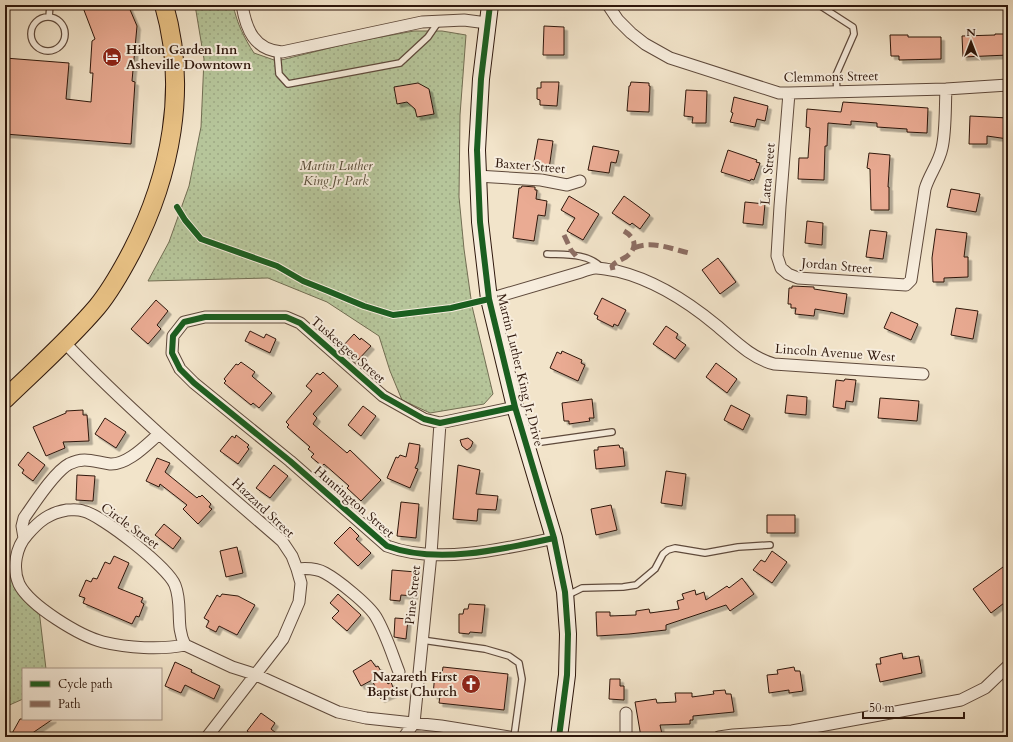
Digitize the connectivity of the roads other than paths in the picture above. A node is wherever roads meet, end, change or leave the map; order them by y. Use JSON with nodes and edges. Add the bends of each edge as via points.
{"nodes":[{"id":1,"x":50,"y":5,"type":"edge"},
{"id":2,"x":164,"y":5,"type":"edge"},
{"id":3,"x":242,"y":5,"type":"edge"},
{"id":4,"x":490,"y":5,"type":"edge"},
{"id":5,"x":608,"y":5,"type":"edge"},
{"id":6,"x":819,"y":5,"type":"edge"},
{"id":7,"x":49,"y":17,"type":"junction"},
{"id":8,"x":439,"y":21,"type":"junction"},
{"id":9,"x":487,"y":23,"type":"junction"},
{"id":10,"x":277,"y":51,"type":"junction"},
{"id":11,"x":1008,"y":85,"type":"edge"},
{"id":12,"x":946,"y":89,"type":"junction"},
{"id":13,"x":837,"y":92,"type":"junction"},
{"id":14,"x":789,"y":93,"type":"junction"},
{"id":15,"x":478,"y":176,"type":"junction"},
{"id":16,"x":580,"y":182,"type":"dead end"},
{"id":17,"x":547,"y":254,"type":"dead end"},
{"id":18,"x":777,"y":256,"type":"joint"},
{"id":19,"x":602,"y":269,"type":"junction"},
{"id":20,"x":489,"y":299,"type":"junction"},
{"id":21,"x":64,"y":342,"type":"junction"},
{"id":22,"x":923,"y":374,"type":"dead end"},
{"id":23,"x":194,"y":383,"type":"joint"},
{"id":24,"x":5,"y":399,"type":"edge"},
{"id":25,"x":515,"y":407,"type":"junction"},
{"id":26,"x":440,"y":423,"type":"junction"},
{"id":27,"x":612,"y":432,"type":"dead end"},
{"id":28,"x":159,"y":434,"type":"junction"},
{"id":29,"x":526,"y":444,"type":"junction"},
{"id":30,"x":24,"y":538,"type":"junction"},
{"id":31,"x":554,"y":538,"type":"junction"},
{"id":32,"x":770,"y":545,"type":"dead end"},
{"id":33,"x":431,"y":554,"type":"junction"},
{"id":34,"x":298,"y":569,"type":"junction"},
{"id":35,"x":566,"y":596,"type":"junction"},
{"id":36,"x":422,"y":640,"type":"junction"},
{"id":37,"x":185,"y":645,"type":"junction"},
{"id":38,"x":1008,"y":666,"type":"edge"},
{"id":39,"x":399,"y":672,"type":"dead end"},
{"id":40,"x":254,"y":674,"type":"junction"},
{"id":41,"x":626,"y":713,"type":"dead end"},
{"id":42,"x":414,"y":723,"type":"junction"},
{"id":43,"x":732,"y":736,"type":"edge"},
{"id":44,"x":207,"y":737,"type":"edge"},
{"id":45,"x":404,"y":737,"type":"edge"},
{"id":46,"x":508,"y":737,"type":"edge"},
{"id":47,"x":514,"y":737,"type":"edge"},
{"id":48,"x":559,"y":737,"type":"edge"},
{"id":49,"x":626,"y":737,"type":"edge"},
{"id":50,"x":719,"y":737,"type":"edge"}],
"edges":[{"from":1,"to":7,"type":"lane"},
{"from":2,"to":21,"type":"main road","via":[[176,75],[171,141],[162,175],[141,233],[123,268],[97,306]]},
{"from":3,"to":10,"type":"street","via":[[245,21],[257,43]]},
{"from":4,"to":9,"type":"main road","name":"Martin Luther King Jr Drive"},
{"from":5,"to":14,"type":"street","name":"Clemmons Street","via":[[631,33],[670,58]]},
{"from":6,"to":13,"type":"lane","via":[[853,27],[854,34],[836,75]]},
{"from":7,"to":7,"type":"lane","via":[[38,20],[31,29],[34,46],[45,51],[56,49],[65,36],[63,26]]},
{"from":8,"to":9,"type":"street","via":[[464,20]]},
{"from":8,"to":10,"type":"street","via":[[422,22]]},
{"from":8,"to":10,"type":"lane","via":[[428,37],[400,63],[288,84],[279,74]]},
{"from":9,"to":15,"type":"main road","name":"Martin Luther King Jr Drive","via":[[481,79]]},
{"from":11,"to":12,"type":"street","name":"Clemmons Street"},
{"from":12,"to":13,"type":"street","name":"Clemmons Street"},
{"from":12,"to":18,"type":"street","name":"Jordan Street","via":[[942,148],[925,189],[911,280],[906,285],[798,278],[781,268]]},
{"from":13,"to":14,"type":"street","name":"Clemmons Street"},
{"from":14,"to":18,"type":"street","name":"Latta Street"},
{"from":15,"to":16,"type":"street","name":"Baxter Street","via":[[541,180],[567,185]]},
{"from":15,"to":20,"type":"main road","name":"Martin Luther King Jr Drive","via":[[480,222]]},
{"from":17,"to":19,"type":"lane","via":[[590,259]]},
{"from":19,"to":20,"type":"street","name":"Lincoln Avenue West","via":[[596,268]]},
{"from":19,"to":22,"type":"street","name":"Lincoln Avenue West","via":[[637,277],[681,298],[762,361],[774,364]]},
{"from":20,"to":25,"type":"main road","name":"Martin Luther King Jr Drive"},
{"from":21,"to":24,"type":"main road"},
{"from":21,"to":28,"type":"street","name":"Hazzard Street","via":[[99,379]]},
{"from":23,"to":26,"type":"street","name":"Tuskeegee Street","via":[[180,369],[172,353],[173,336],[184,322],[205,316],[286,317],[300,323],[383,396],[424,419]]},
{"from":23,"to":33,"type":"street","name":"Huntington Street","via":[[290,461],[387,546],[397,550]]},
{"from":25,"to":26,"type":"street","name":"Tuskeegee Street"},
{"from":25,"to":29,"type":"main road","name":"Martin Luther King Jr Drive"},
{"from":26,"to":33,"type":"street","name":"Pine Street"},
{"from":27,"to":29,"type":"lane"},
{"from":28,"to":30,"type":"street","via":[[125,461],[112,464],[82,460],[68,465],[55,477],[24,518]]},
{"from":28,"to":34,"type":"street","name":"Hazzard Street","via":[[282,541]]},
{"from":29,"to":31,"type":"main road","name":"Martin Luther King Jr Drive"},
{"from":30,"to":37,"type":"street","name":"Circle Street","via":[[17,552],[19,584],[32,600],[71,629],[96,640],[120,645],[172,648]]},
{"from":30,"to":37,"type":"street","name":"Circle Street","via":[[55,512],[83,511],[105,523],[137,546],[169,575],[175,584],[180,636]]},
{"from":31,"to":33,"type":"street","name":"Huntington Street","via":[[507,549]]},
{"from":31,"to":35,"type":"main road","name":"Martin Luther King Jr Drive"},
{"from":32,"to":35,"type":"lane","via":[[705,553],[675,548],[663,554],[656,569],[636,585],[582,588]]},
{"from":33,"to":36,"type":"street","name":"Pine Street"},
{"from":34,"to":39,"type":"street","via":[[314,569],[325,573],[369,608],[377,618]]},
{"from":34,"to":40,"type":"street","name":"Hazzard Street","via":[[301,582],[299,602],[283,639]]},
{"from":35,"to":48,"type":"main road","name":"Martin Luther King Jr Drive","via":[[567,675]]},
{"from":36,"to":42,"type":"street","name":"Pine Street"},
{"from":36,"to":47,"type":"lane","via":[[485,649],[509,656],[519,663],[522,679]]},
{"from":37,"to":40,"type":"street","via":[[232,667]]},
{"from":38,"to":43,"type":"street","via":[[985,688],[961,700],[792,731]]},
{"from":40,"to":42,"type":"street","via":[[338,712]]},
{"from":40,"to":44,"type":"street","name":"Hazzard Street"},
{"from":41,"to":49,"type":"street"},
{"from":42,"to":45,"type":"street"},
{"from":42,"to":46,"type":"street"},
{"from":43,"to":50,"type":"street"}]}
